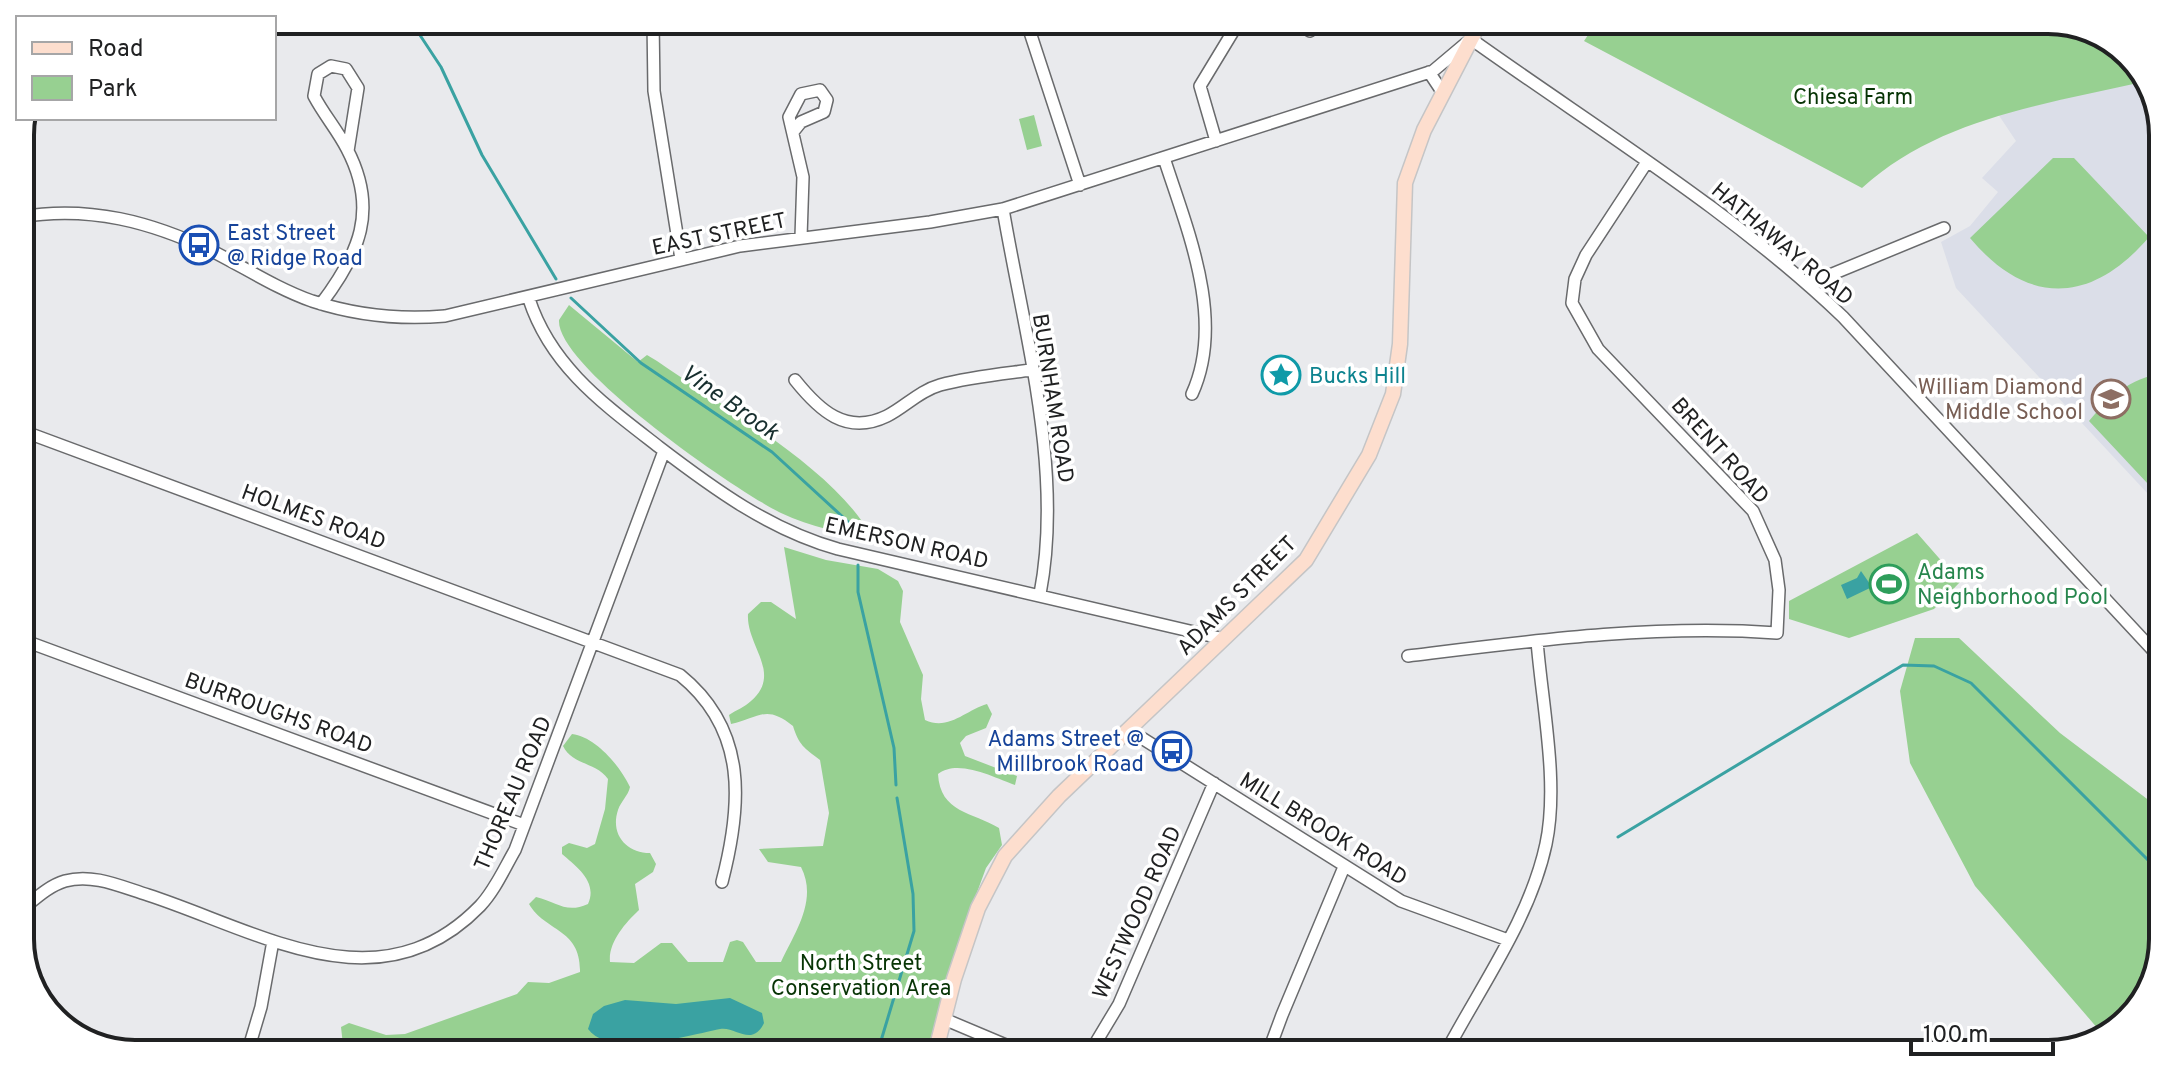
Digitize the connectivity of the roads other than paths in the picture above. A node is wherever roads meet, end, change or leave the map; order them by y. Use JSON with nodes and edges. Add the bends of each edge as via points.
{"nodes":[{"id":1,"x":653,"y":34,"type":"edge"},
{"id":2,"x":1031,"y":34,"type":"edge"},
{"id":3,"x":1232,"y":34,"type":"edge"},
{"id":4,"x":1474,"y":34,"type":"edge"},
{"id":5,"x":1471,"y":39,"type":"junction"},
{"id":6,"x":1429,"y":72,"type":"junction"},
{"id":7,"x":1443,"y":93,"type":"junction"},
{"id":8,"x":793,"y":132,"type":"dead end"},
{"id":9,"x":1216,"y":141,"type":"junction"},
{"id":10,"x":348,"y":151,"type":"junction"},
{"id":11,"x":1164,"y":158,"type":"junction"},
{"id":12,"x":1647,"y":162,"type":"junction"},
{"id":13,"x":1080,"y":185,"type":"junction"},
{"id":14,"x":1003,"y":209,"type":"junction"},
{"id":15,"x":34,"y":216,"type":"edge"},
{"id":16,"x":1944,"y":228,"type":"dead end"},
{"id":17,"x":801,"y":237,"type":"junction"},
{"id":18,"x":681,"y":259,"type":"junction"},
{"id":19,"x":1808,"y":284,"type":"junction"},
{"id":20,"x":529,"y":299,"type":"junction"},
{"id":21,"x":321,"y":304,"type":"junction"},
{"id":22,"x":1031,"y":370,"type":"junction"},
{"id":23,"x":795,"y":380,"type":"dead end"},
{"id":24,"x":1192,"y":394,"type":"dead end"},
{"id":25,"x":34,"y":435,"type":"edge"},
{"id":26,"x":664,"y":451,"type":"junction"},
{"id":27,"x":1040,"y":594,"type":"junction"},
{"id":28,"x":1224,"y":639,"type":"junction"},
{"id":29,"x":1537,"y":641,"type":"junction"},
{"id":30,"x":593,"y":642,"type":"junction"},
{"id":31,"x":34,"y":644,"type":"edge"},
{"id":32,"x":2149,"y":646,"type":"edge"},
{"id":33,"x":1408,"y":656,"type":"dead end"},
{"id":34,"x":1129,"y":730,"type":"junction"},
{"id":35,"x":1214,"y":783,"type":"junction"},
{"id":36,"x":524,"y":825,"type":"junction"},
{"id":37,"x":1344,"y":867,"type":"junction"},
{"id":38,"x":722,"y":882,"type":"dead end"},
{"id":39,"x":34,"y":900,"type":"edge"},
{"id":40,"x":1508,"y":940,"type":"junction"},
{"id":41,"x":273,"y":941,"type":"junction"},
{"id":42,"x":944,"y":1019,"type":"junction"},
{"id":43,"x":251,"y":1040,"type":"edge"},
{"id":44,"x":939,"y":1040,"type":"edge"},
{"id":45,"x":994,"y":1040,"type":"edge"},
{"id":46,"x":1097,"y":1040,"type":"edge"},
{"id":47,"x":1273,"y":1040,"type":"edge"},
{"id":48,"x":1453,"y":1040,"type":"edge"}],
"edges":[{"from":1,"to":18,"type":"street","via":[[654,91]]},
{"from":2,"to":13,"type":"street"},
{"from":3,"to":9,"type":"street","via":[[1200,86]]},
{"from":4,"to":5,"type":"main road","name":"ADAMS STREET"},
{"from":5,"to":6,"type":"street","name":"EAST STREET"},
{"from":5,"to":7,"type":"main road","name":"ADAMS STREET"},
{"from":5,"to":12,"type":"street","name":"HATHAWAY ROAD"},
{"from":6,"to":7,"type":"street"},
{"from":6,"to":9,"type":"street","name":"EAST STREET"},
{"from":7,"to":28,"type":"main road","name":"ADAMS STREET","via":[[1405,183],[1400,344],[1385,421],[1311,553]]},
{"from":8,"to":17,"type":"street","via":[[803,181]]},
{"from":9,"to":11,"type":"street","name":"EAST STREET"},
{"from":10,"to":10,"type":"street","via":[[358,88],[353,74],[331,66],[318,74],[314,96]]},
{"from":10,"to":21,"type":"street","via":[[361,193],[363,224],[355,255]]},
{"from":11,"to":13,"type":"street","name":"EAST STREET"},
{"from":11,"to":24,"type":"street","via":[[1205,311],[1201,365]]},
{"from":12,"to":19,"type":"street","name":"HATHAWAY ROAD"},
{"from":12,"to":29,"type":"street","name":"BRENT ROAD","via":[[1586,255],[1572,303],[1598,349],[1753,511],[1775,560],[1777,633],[1695,630]]},
{"from":13,"to":14,"type":"street","name":"EAST STREET"},
{"from":14,"to":17,"type":"street","name":"EAST STREET"},
{"from":14,"to":22,"type":"street","name":"BURNHAM ROAD"},
{"from":15,"to":21,"type":"street","name":"EAST STREET","via":[[96,214],[165,230]]},
{"from":16,"to":19,"type":"street"},
{"from":17,"to":18,"type":"street","name":"EAST STREET"},
{"from":18,"to":20,"type":"street","name":"EAST STREET"},
{"from":19,"to":32,"type":"street","name":"HATHAWAY ROAD"},
{"from":20,"to":21,"type":"street","name":"EAST STREET","via":[[413,318]]},
{"from":20,"to":26,"type":"street","name":"EMERSON ROAD","via":[[537,323],[574,376],[600,403]]},
{"from":22,"to":23,"type":"street","via":[[939,385],[862,425],[836,420],[816,407]]},
{"from":22,"to":27,"type":"street","name":"BURNHAM ROAD","via":[[1049,479],[1050,536]]},
{"from":25,"to":30,"type":"street","name":"HOLMES ROAD"},
{"from":26,"to":27,"type":"street","name":"EMERSON ROAD","via":[[740,506],[822,544]]},
{"from":26,"to":30,"type":"street","name":"THOREAU ROAD"},
{"from":27,"to":28,"type":"street","name":"EMERSON ROAD"},
{"from":28,"to":34,"type":"main road","name":"ADAMS STREET"},
{"from":29,"to":33,"type":"street","name":"BRENT ROAD"},
{"from":29,"to":40,"type":"street","via":[[1550,796],[1546,843],[1531,893]]},
{"from":30,"to":36,"type":"street","name":"THOREAU ROAD"},
{"from":30,"to":38,"type":"street","name":"HOLMES ROAD","via":[[680,675],[702,692],[718,717],[735,778],[734,836]]},
{"from":31,"to":36,"type":"street","name":"BURROUGHS ROAD"},
{"from":34,"to":35,"type":"street","name":"MILL BROOK ROAD"},
{"from":34,"to":42,"type":"main road","name":"ADAMS STREET","via":[[1005,856],[978,908]]},
{"from":35,"to":37,"type":"street","name":"MILL BROOK ROAD"},
{"from":35,"to":46,"type":"street","name":"WESTWOOD ROAD","via":[[1119,1004]]},
{"from":36,"to":41,"type":"street","name":"THOREAU ROAD","via":[[481,905],[460,924],[414,950],[342,959]]},
{"from":37,"to":40,"type":"street","name":"MILL BROOK ROAD","via":[[1401,901]]},
{"from":37,"to":47,"type":"street"},
{"from":39,"to":41,"type":"street","name":"THOREAU ROAD","via":[[65,881],[89,878]]},
{"from":40,"to":48,"type":"street"},
{"from":41,"to":43,"type":"street"},
{"from":42,"to":44,"type":"main road","name":"ADAMS STREET"},
{"from":42,"to":45,"type":"street"}]}
